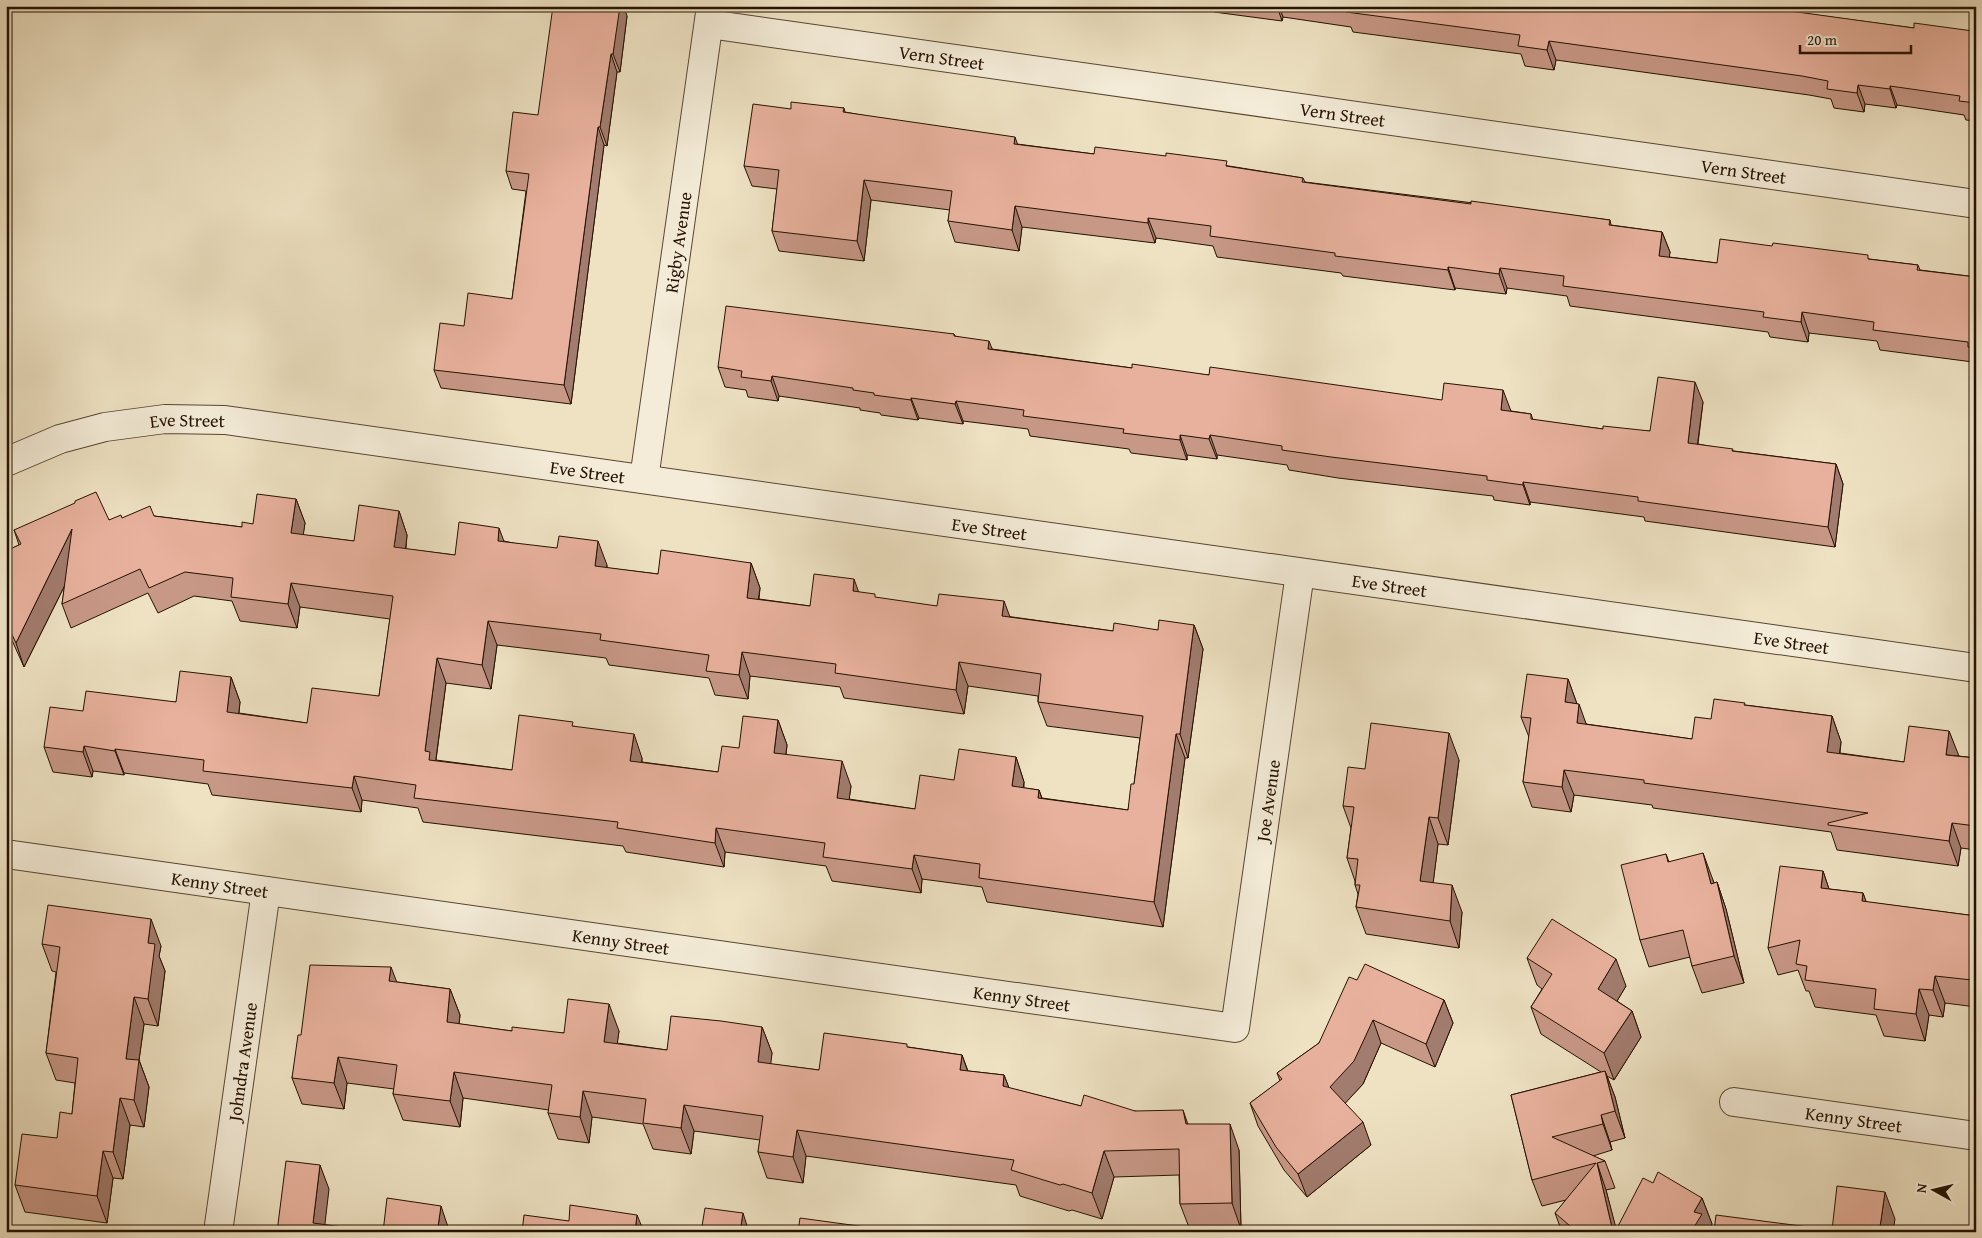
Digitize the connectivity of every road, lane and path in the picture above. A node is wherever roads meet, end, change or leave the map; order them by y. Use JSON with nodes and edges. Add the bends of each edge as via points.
{"nodes":[{"id":1,"x":710,"y":15,"type":"edge"},
{"id":2,"x":1976,"y":204,"type":"edge"},
{"id":3,"x":6,"y":462,"type":"edge"},
{"id":4,"x":644,"y":480,"type":"junction"},
{"id":5,"x":1300,"y":573,"type":"junction"},
{"id":6,"x":1976,"y":668,"type":"edge"},
{"id":7,"x":6,"y":854,"type":"edge"},
{"id":8,"x":266,"y":891,"type":"junction"},
{"id":9,"x":1235,"y":1028,"type":"joint"},
{"id":10,"x":1734,"y":1102,"type":"dead end"},
{"id":11,"x":1976,"y":1136,"type":"edge"},
{"id":12,"x":218,"y":1232,"type":"edge"}],
"edges":[{"from":1,"to":2,"type":"street","name":"Vern Street"},
{"from":1,"to":4,"type":"street","name":"Rigby Avenue"},
{"from":3,"to":4,"type":"street","name":"Eve Street","via":[[60,439],[105,427],[175,419],[225,420]]},
{"from":4,"to":5,"type":"street","name":"Eve Street"},
{"from":5,"to":6,"type":"street","name":"Eve Street"},
{"from":5,"to":9,"type":"street","name":"Joe Avenue"},
{"from":7,"to":8,"type":"street","name":"Kenny Street"},
{"from":8,"to":9,"type":"street","name":"Kenny Street"},
{"from":8,"to":12,"type":"street","name":"Johndra Avenue"},
{"from":10,"to":11,"type":"street","name":"Kenny Street"}]}
